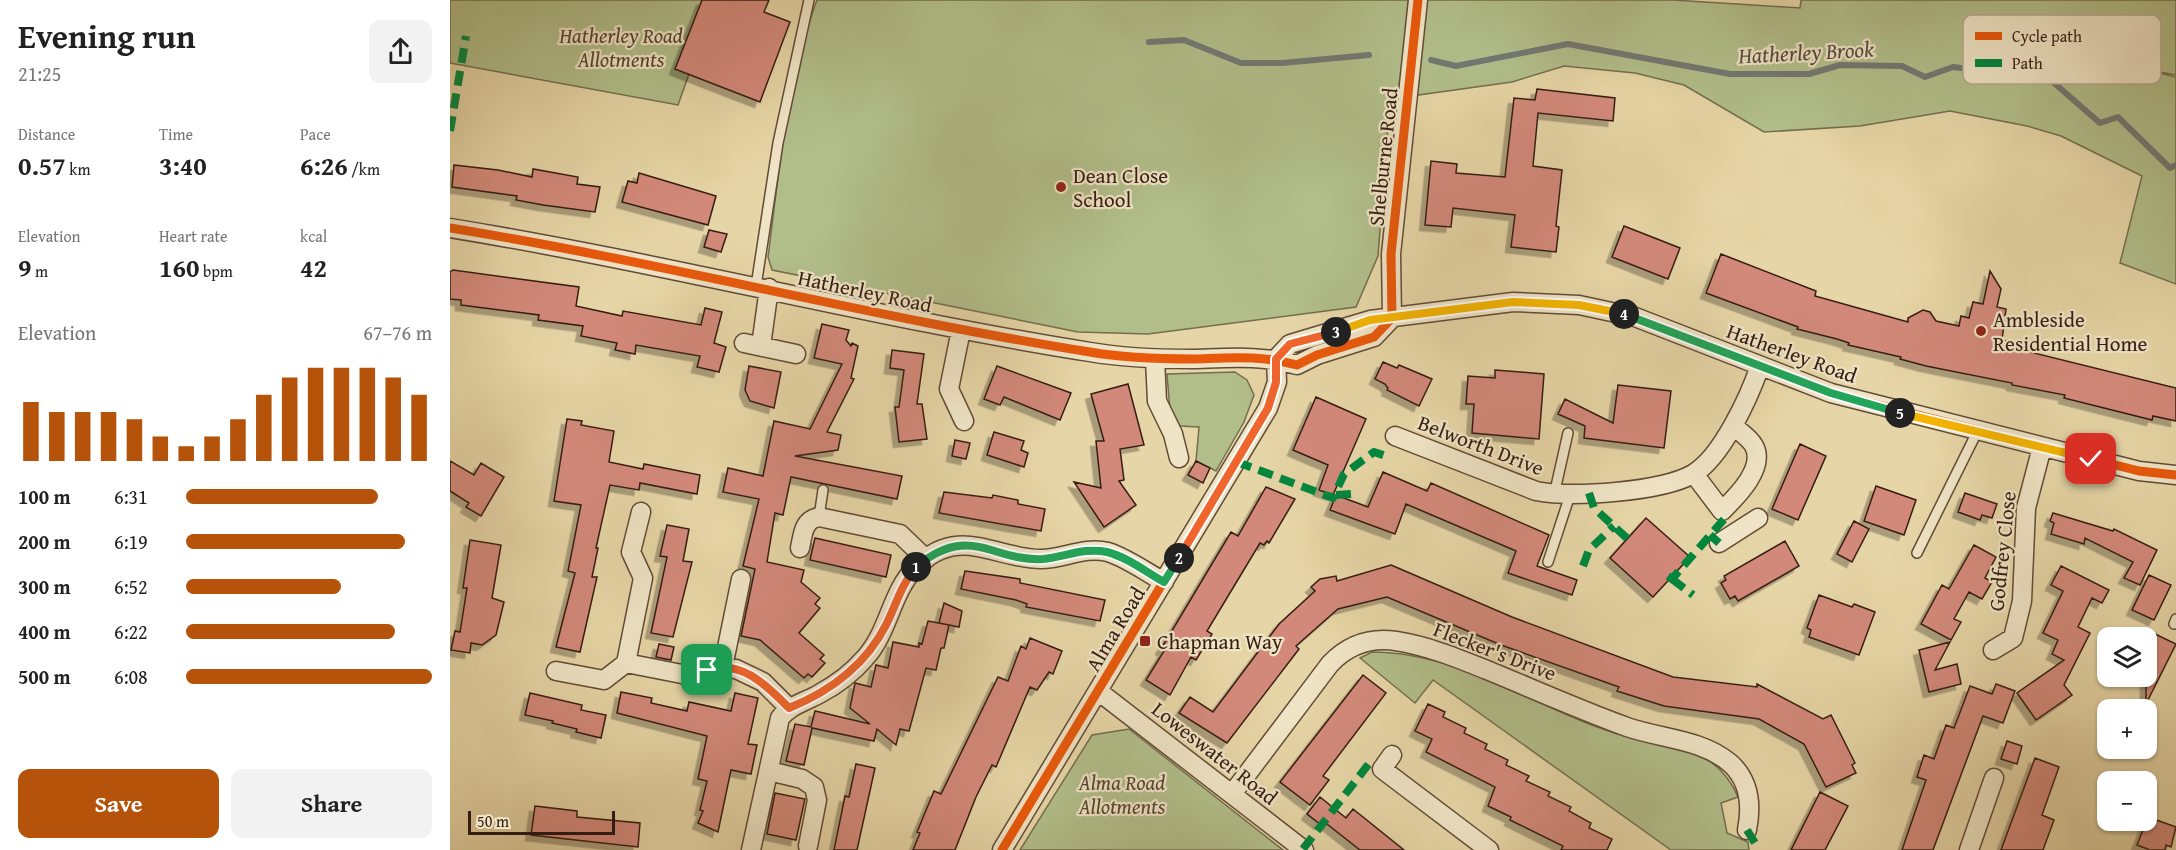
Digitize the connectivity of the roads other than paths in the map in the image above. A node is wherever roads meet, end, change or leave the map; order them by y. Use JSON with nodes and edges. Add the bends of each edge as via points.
{"nodes":[{"id":1,"x":809,"y":0,"type":"edge"},
{"id":2,"x":1418,"y":0,"type":"edge"},
{"id":3,"x":450,"y":228,"type":"edge"},
{"id":4,"x":762,"y":287,"type":"junction"},
{"id":5,"x":1392,"y":318,"type":"junction"},
{"id":6,"x":961,"y":330,"type":"junction"},
{"id":7,"x":796,"y":354,"type":"dead end"},
{"id":8,"x":1155,"y":359,"type":"junction"},
{"id":9,"x":1276,"y":359,"type":"junction"},
{"id":10,"x":1760,"y":366,"type":"junction"},
{"id":11,"x":964,"y":421,"type":"dead end"},
{"id":12,"x":1733,"y":426,"type":"junction"},
{"id":13,"x":1977,"y":432,"type":"junction"},
{"id":14,"x":1568,"y":433,"type":"dead end"},
{"id":15,"x":1395,"y":436,"type":"dead end"},
{"id":16,"x":2042,"y":447,"type":"junction"},
{"id":17,"x":1179,"y":458,"type":"dead end"},
{"id":18,"x":1694,"y":474,"type":"junction"},
{"id":19,"x":2176,"y":476,"type":"edge"},
{"id":20,"x":824,"y":490,"type":"dead end"},
{"id":21,"x":1562,"y":495,"type":"junction"},
{"id":22,"x":1722,"y":511,"type":"junction"},
{"id":23,"x":641,"y":512,"type":"dead end"},
{"id":24,"x":819,"y":517,"type":"junction"},
{"id":25,"x":1758,"y":518,"type":"dead end"},
{"id":26,"x":1737,"y":532,"type":"junction"},
{"id":27,"x":1719,"y":543,"type":"dead end"},
{"id":28,"x":800,"y":549,"type":"dead end"},
{"id":29,"x":1917,"y":553,"type":"dead end"},
{"id":30,"x":926,"y":559,"type":"junction"},
{"id":31,"x":1548,"y":561,"type":"dead end"},
{"id":32,"x":741,"y":579,"type":"dead end"},
{"id":33,"x":1164,"y":582,"type":"junction"},
{"id":34,"x":1993,"y":650,"type":"dead end"},
{"id":35,"x":626,"y":663,"type":"junction"},
{"id":36,"x":723,"y":667,"type":"junction"},
{"id":37,"x":556,"y":671,"type":"dead end"},
{"id":38,"x":1098,"y":691,"type":"junction"},
{"id":39,"x":789,"y":708,"type":"junction"},
{"id":40,"x":1392,"y":755,"type":"dead end"},
{"id":41,"x":769,"y":771,"type":"junction"},
{"id":42,"x":1994,"y":778,"type":"dead end"},
{"id":43,"x":1232,"y":795,"type":"junction"},
{"id":44,"x":1748,"y":830,"type":"dead end"},
{"id":45,"x":808,"y":846,"type":"dead end"},
{"id":46,"x":751,"y":850,"type":"edge"},
{"id":47,"x":1002,"y":850,"type":"edge"},
{"id":48,"x":1304,"y":850,"type":"edge"},
{"id":49,"x":1489,"y":850,"type":"edge"},
{"id":50,"x":1969,"y":850,"type":"edge"}],
"edges":[{"from":1,"to":4,"type":"lane","via":[[778,143]]},
{"from":2,"to":5,"type":"street","name":"Shelburne Road","via":[[1391,254]]},
{"from":3,"to":4,"type":"street","name":"Hatherley Road"},
{"from":4,"to":6,"type":"street","name":"Hatherley Road"},
{"from":4,"to":7,"type":"street","via":[[752,345]]},
{"from":5,"to":9,"type":"street","name":"Hatherley Road","via":[[1370,320],[1290,344]]},
{"from":5,"to":10,"type":"street","name":"Hatherley Road","via":[[1513,302],[1579,305],[1635,317]]},
{"from":6,"to":8,"type":"street","name":"Hatherley Road","via":[[1092,353]]},
{"from":6,"to":11,"type":"street","via":[[950,388]]},
{"from":8,"to":9,"type":"street","name":"Hatherley Road"},
{"from":8,"to":17,"type":"street","via":[[1157,400]]},
{"from":9,"to":33,"type":"street","name":"Alma Road","via":[[1276,382],[1268,408]]},
{"from":10,"to":12,"type":"street"},
{"from":10,"to":13,"type":"street","name":"Hatherley Road","via":[[1831,393]]},
{"from":12,"to":18,"type":"street"},
{"from":12,"to":22,"type":"street","via":[[1753,445],[1756,464],[1736,497]]},
{"from":13,"to":16,"type":"street","name":"Hatherley Road"},
{"from":13,"to":29,"type":"lane"},
{"from":14,"to":21,"type":"lane"},
{"from":15,"to":21,"type":"street","name":"Belworth Drive","via":[[1536,491]]},
{"from":16,"to":19,"type":"street","name":"Hatherley Road"},
{"from":16,"to":34,"type":"street","name":"Godfrey Close","via":[[2026,508],[2022,601],[2013,638]]},
{"from":18,"to":21,"type":"street","name":"Belworth Drive","via":[[1639,488]]},
{"from":18,"to":22,"type":"street"},
{"from":20,"to":24,"type":"lane"},
{"from":21,"to":31,"type":"lane"},
{"from":22,"to":26,"type":"street"},
{"from":23,"to":35,"type":"street","via":[[631,552],[643,578]]},
{"from":24,"to":28,"type":"street","via":[[805,525]]},
{"from":24,"to":30,"type":"street","via":[[900,534]]},
{"from":25,"to":26,"type":"street"},
{"from":26,"to":27,"type":"street"},
{"from":30,"to":33,"type":"street","via":[[964,545],[1042,559],[1098,550],[1118,556]]},
{"from":30,"to":39,"type":"street","via":[[908,577],[867,657],[829,688]]},
{"from":32,"to":36,"type":"street"},
{"from":33,"to":38,"type":"street","name":"Alma Road"},
{"from":35,"to":36,"type":"street","via":[[687,675]]},
{"from":35,"to":37,"type":"street","via":[[604,680]]},
{"from":36,"to":39,"type":"street","via":[[763,682]]},
{"from":38,"to":43,"type":"street","name":"Loweswater Road"},
{"from":38,"to":47,"type":"street","name":"Alma Road"},
{"from":39,"to":41,"type":"street","via":[[777,724]]},
{"from":40,"to":49,"type":"street","via":[[1382,769]]},
{"from":41,"to":45,"type":"street","via":[[802,779],[814,787],[818,800]]},
{"from":41,"to":46,"type":"street"},
{"from":42,"to":50,"type":"street"},
{"from":43,"to":44,"type":"street","name":"Flecker's Drive","via":[[1342,651],[1359,643],[1395,641],[1441,652],[1629,728],[1714,752],[1744,779],[1750,796]]},
{"from":43,"to":48,"type":"street","name":"Loweswater Road"}]}
